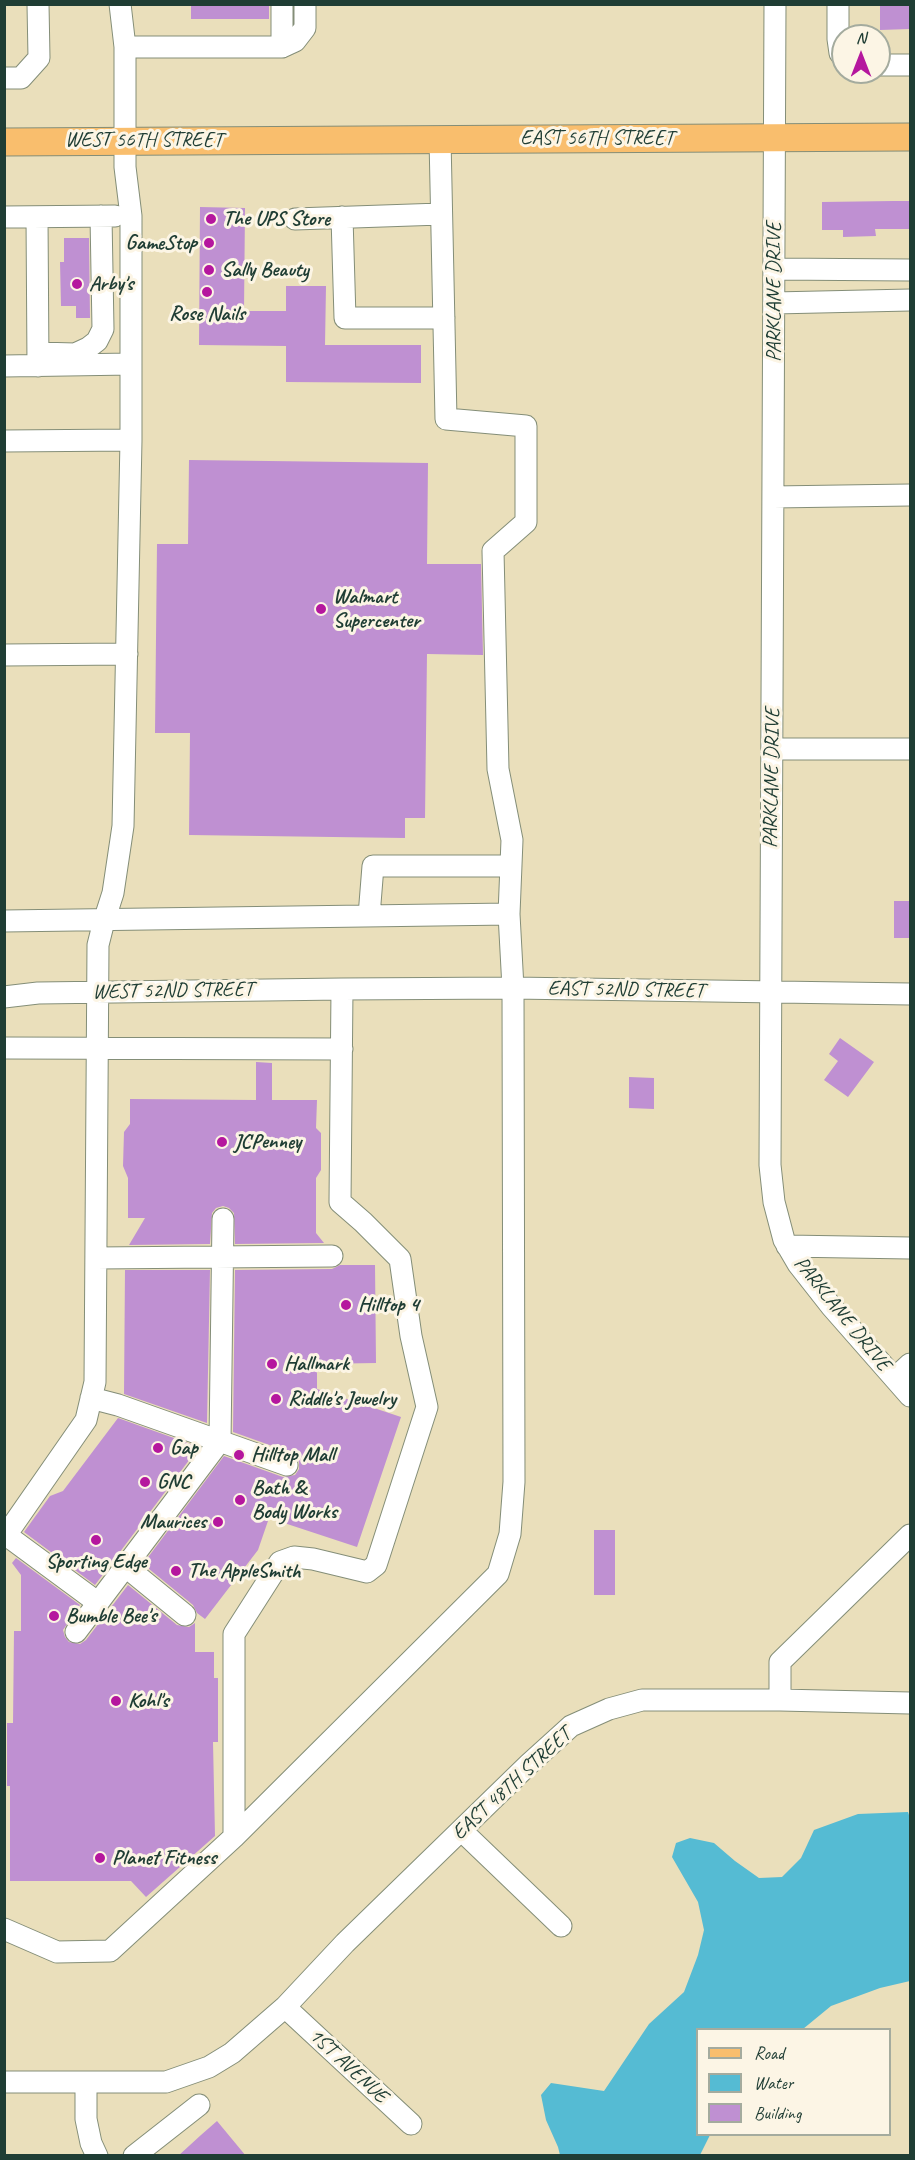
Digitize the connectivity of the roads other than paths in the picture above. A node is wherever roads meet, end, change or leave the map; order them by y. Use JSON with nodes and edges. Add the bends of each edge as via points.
{"nodes":[{"id":1,"x":38,"y":4,"type":"edge"},
{"id":2,"x":120,"y":4,"type":"edge"},
{"id":3,"x":282,"y":4,"type":"edge"},
{"id":4,"x":305,"y":4,"type":"edge"},
{"id":5,"x":775,"y":4,"type":"edge"},
{"id":6,"x":838,"y":4,"type":"edge"},
{"id":7,"x":838,"y":24,"type":"edge"},
{"id":8,"x":125,"y":47,"type":"junction"},
{"id":9,"x":282,"y":47,"type":"junction"},
{"id":10,"x":891,"y":65,"type":"edge"},
{"id":11,"x":910,"y":65,"type":"edge"},
{"id":12,"x":4,"y":78,"type":"edge"},
{"id":13,"x":775,"y":137,"type":"junction"},
{"id":14,"x":910,"y":137,"type":"edge"},
{"id":15,"x":440,"y":139,"type":"junction"},
{"id":16,"x":125,"y":140,"type":"junction"},
{"id":17,"x":283,"y":140,"type":"joint"},
{"id":18,"x":4,"y":142,"type":"edge"},
{"id":19,"x":441,"y":214,"type":"junction"},
{"id":20,"x":101,"y":216,"type":"junction"},
{"id":21,"x":131,"y":216,"type":"junction"},
{"id":22,"x":4,"y":217,"type":"edge"},
{"id":23,"x":37,"y":217,"type":"junction"},
{"id":24,"x":342,"y":218,"type":"junction"},
{"id":25,"x":296,"y":219,"type":"dead end"},
{"id":26,"x":774,"y":269,"type":"junction"},
{"id":27,"x":910,"y":270,"type":"edge"},
{"id":28,"x":910,"y":300,"type":"edge"},
{"id":29,"x":774,"y":303,"type":"junction"},
{"id":30,"x":444,"y":318,"type":"junction"},
{"id":31,"x":38,"y":359,"type":"junction"},
{"id":32,"x":131,"y":364,"type":"junction"},
{"id":33,"x":4,"y":366,"type":"edge"},
{"id":34,"x":131,"y":440,"type":"junction"},
{"id":35,"x":4,"y":441,"type":"edge"},
{"id":36,"x":910,"y":495,"type":"edge"},
{"id":37,"x":773,"y":497,"type":"junction"},
{"id":38,"x":127,"y":654,"type":"junction"},
{"id":39,"x":4,"y":656,"type":"edge"},
{"id":40,"x":772,"y":749,"type":"junction"},
{"id":41,"x":910,"y":749,"type":"edge"},
{"id":42,"x":511,"y":866,"type":"junction"},
{"id":43,"x":509,"y":914,"type":"junction"},
{"id":44,"x":369,"y":916,"type":"junction"},
{"id":45,"x":4,"y":921,"type":"edge"},
{"id":46,"x":104,"y":921,"type":"junction"},
{"id":47,"x":513,"y":988,"type":"junction"},
{"id":48,"x":342,"y":989,"type":"junction"},
{"id":49,"x":98,"y":992,"type":"junction"},
{"id":50,"x":770,"y":992,"type":"junction"},
{"id":51,"x":910,"y":994,"type":"edge"},
{"id":52,"x":4,"y":997,"type":"edge"},
{"id":53,"x":97,"y":1047,"type":"junction"},
{"id":54,"x":4,"y":1048,"type":"edge"},
{"id":55,"x":342,"y":1049,"type":"junction"},
{"id":56,"x":223,"y":1219,"type":"dead end"},
{"id":57,"x":787,"y":1246,"type":"junction"},
{"id":58,"x":910,"y":1248,"type":"edge"},
{"id":59,"x":332,"y":1256,"type":"dead end"},
{"id":60,"x":96,"y":1258,"type":"junction"},
{"id":61,"x":222,"y":1258,"type":"junction"},
{"id":62,"x":903,"y":1371,"type":"edge"},
{"id":63,"x":910,"y":1396,"type":"edge"},
{"id":64,"x":91,"y":1398,"type":"junction"},
{"id":65,"x":220,"y":1441,"type":"junction"},
{"id":66,"x":287,"y":1465,"type":"dead end"},
{"id":67,"x":910,"y":1535,"type":"edge"},
{"id":68,"x":5,"y":1537,"type":"edge"},
{"id":69,"x":125,"y":1566,"type":"junction"},
{"id":70,"x":98,"y":1602,"type":"junction"},
{"id":71,"x":185,"y":1615,"type":"dead end"},
{"id":72,"x":76,"y":1632,"type":"dead end"},
{"id":73,"x":780,"y":1700,"type":"junction"},
{"id":74,"x":910,"y":1703,"type":"edge"},
{"id":75,"x":462,"y":1831,"type":"junction"},
{"id":76,"x":234,"y":1837,"type":"junction"},
{"id":77,"x":561,"y":1926,"type":"dead end"},
{"id":78,"x":4,"y":1929,"type":"edge"},
{"id":79,"x":285,"y":2007,"type":"junction"},
{"id":80,"x":4,"y":2082,"type":"edge"},
{"id":81,"x":86,"y":2082,"type":"junction"},
{"id":82,"x":199,"y":2105,"type":"dead end"},
{"id":83,"x":411,"y":2124,"type":"dead end"},
{"id":84,"x":98,"y":2156,"type":"edge"},
{"id":85,"x":134,"y":2156,"type":"edge"}],
"edges":[{"from":1,"to":12,"type":"street","via":[[39,58],[21,78]]},
{"from":2,"to":8,"type":"street"},
{"from":3,"to":9,"type":"street"},
{"from":4,"to":9,"type":"street","via":[[305,28],[295,41]]},
{"from":5,"to":13,"type":"street","name":"PARKLANE DRIVE"},
{"from":6,"to":7,"type":"street"},
{"from":8,"to":9,"type":"street"},
{"from":8,"to":16,"type":"street"},
{"from":10,"to":11,"type":"street"},
{"from":13,"to":14,"type":"main road","name":"EAST 56TH STREET"},
{"from":13,"to":15,"type":"main road","name":"EAST 56TH STREET"},
{"from":13,"to":26,"type":"street","name":"PARKLANE DRIVE"},
{"from":15,"to":17,"type":"main road","name":"EAST 56TH STREET"},
{"from":15,"to":19,"type":"street"},
{"from":16,"to":17,"type":"main road","name":"WEST 56TH STREET"},
{"from":16,"to":18,"type":"main road","name":"WEST 56TH STREET"},
{"from":16,"to":21,"type":"street"},
{"from":19,"to":24,"type":"street"},
{"from":19,"to":30,"type":"street"},
{"from":20,"to":21,"type":"street"},
{"from":20,"to":23,"type":"street"},
{"from":20,"to":31,"type":"street","via":[[104,329],[97,341],[75,354]]},
{"from":21,"to":32,"type":"street"},
{"from":22,"to":23,"type":"street"},
{"from":23,"to":31,"type":"street"},
{"from":24,"to":25,"type":"street"},
{"from":24,"to":30,"type":"street","via":[[345,318]]},
{"from":26,"to":27,"type":"street"},
{"from":26,"to":29,"type":"street","name":"PARKLANE DRIVE"},
{"from":28,"to":29,"type":"street"},
{"from":29,"to":37,"type":"street","name":"PARKLANE DRIVE"},
{"from":30,"to":42,"type":"street","via":[[446,419],[526,426],[526,522],[493,551],[498,769],[512,840]]},
{"from":31,"to":32,"type":"street"},
{"from":31,"to":33,"type":"street"},
{"from":32,"to":34,"type":"street"},
{"from":34,"to":35,"type":"street"},
{"from":34,"to":38,"type":"street"},
{"from":36,"to":37,"type":"street"},
{"from":37,"to":40,"type":"street","name":"PARKLANE DRIVE"},
{"from":38,"to":39,"type":"street"},
{"from":38,"to":46,"type":"street","via":[[123,826],[113,892]]},
{"from":40,"to":41,"type":"street"},
{"from":40,"to":50,"type":"street","name":"PARKLANE DRIVE"},
{"from":42,"to":43,"type":"street"},
{"from":42,"to":44,"type":"street","via":[[373,866]]},
{"from":43,"to":44,"type":"street"},
{"from":43,"to":47,"type":"street"},
{"from":44,"to":46,"type":"street"},
{"from":45,"to":46,"type":"street"},
{"from":46,"to":49,"type":"street","via":[[98,945]]},
{"from":47,"to":48,"type":"street","name":"EAST 52ND STREET"},
{"from":47,"to":50,"type":"street","name":"EAST 52ND STREET"},
{"from":47,"to":76,"type":"street","via":[[514,1482],[510,1534],[498,1574]]},
{"from":48,"to":49,"type":"street","name":"WEST 52ND STREET"},
{"from":48,"to":55,"type":"street"},
{"from":49,"to":52,"type":"street","name":"WEST 52ND STREET"},
{"from":49,"to":53,"type":"street"},
{"from":50,"to":51,"type":"street","name":"EAST 52ND STREET"},
{"from":50,"to":57,"type":"street","name":"PARKLANE DRIVE","via":[[770,1165],[774,1203]]},
{"from":53,"to":54,"type":"street"},
{"from":53,"to":55,"type":"street"},
{"from":53,"to":60,"type":"street"},
{"from":55,"to":76,"type":"street","via":[[340,1203],[400,1259],[411,1336],[428,1407],[376,1564],[367,1572],[313,1559],[294,1557],[280,1562],[234,1634]]},
{"from":56,"to":61,"type":"street"},
{"from":57,"to":58,"type":"street"},
{"from":57,"to":62,"type":"street","name":"PARKLANE DRIVE","via":[[831,1306]]},
{"from":59,"to":61,"type":"street"},
{"from":60,"to":61,"type":"street"},
{"from":60,"to":64,"type":"street","via":[[95,1382]]},
{"from":61,"to":65,"type":"street"},
{"from":62,"to":63,"type":"street","name":"PARKLANE DRIVE"},
{"from":64,"to":65,"type":"street"},
{"from":64,"to":68,"type":"street","via":[[86,1420]]},
{"from":65,"to":66,"type":"street"},
{"from":65,"to":69,"type":"street"},
{"from":67,"to":73,"type":"street","via":[[780,1662]]},
{"from":68,"to":70,"type":"street"},
{"from":69,"to":70,"type":"street"},
{"from":69,"to":71,"type":"street"},
{"from":70,"to":72,"type":"street"},
{"from":73,"to":74,"type":"street","name":"EAST 48TH STREET"},
{"from":73,"to":75,"type":"street","name":"EAST 48TH STREET","via":[[642,1700],[609,1709],[571,1726]]},
{"from":75,"to":77,"type":"street"},
{"from":75,"to":79,"type":"street","name":"EAST 48TH STREET","via":[[345,1943]]},
{"from":76,"to":78,"type":"street","via":[[110,1951],[57,1952]]},
{"from":79,"to":81,"type":"street","name":"EAST 48TH STREET","via":[[251,2039],[209,2067],[166,2082]]},
{"from":79,"to":83,"type":"street","name":"1ST AVENUE"},
{"from":80,"to":81,"type":"street","name":"EAST 48TH STREET"},
{"from":81,"to":84,"type":"street","via":[[86,2119]]},
{"from":82,"to":85,"type":"street"}]}
